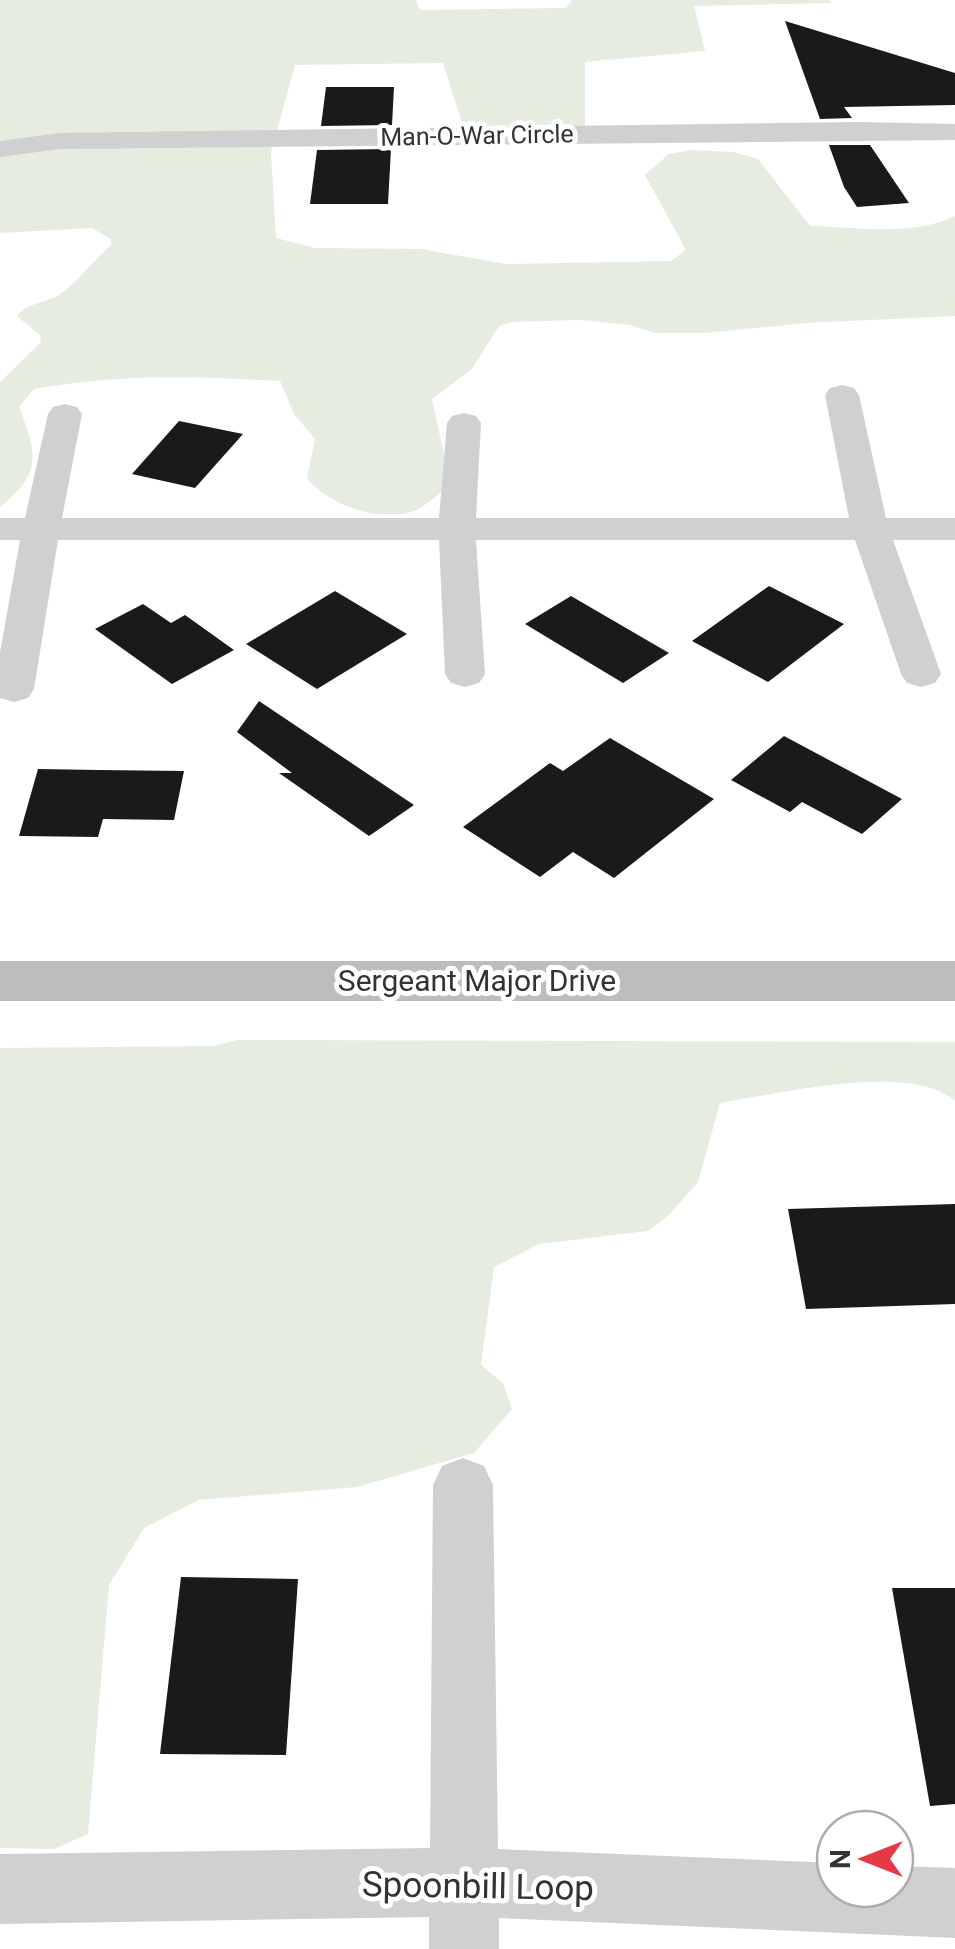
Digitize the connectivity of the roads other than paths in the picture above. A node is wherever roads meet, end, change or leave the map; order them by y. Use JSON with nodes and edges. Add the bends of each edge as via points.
{"nodes":[{"id":1,"x":955,"y":132,"type":"edge"},
{"id":2,"x":0,"y":149,"type":"edge"},
{"id":3,"x":842,"y":395,"type":"dead end"},
{"id":4,"x":66,"y":414,"type":"dead end"},
{"id":5,"x":464,"y":423,"type":"dead end"},
{"id":6,"x":869,"y":526,"type":"junction"},
{"id":7,"x":0,"y":528,"type":"edge"},
{"id":8,"x":40,"y":528,"type":"junction"},
{"id":9,"x":955,"y":529,"type":"edge"},
{"id":10,"x":457,"y":532,"type":"junction"},
{"id":11,"x":466,"y":674,"type":"dead end"},
{"id":12,"x":921,"y":674,"type":"dead end"},
{"id":13,"x":14,"y":690,"type":"dead end"},
{"id":14,"x":0,"y":981,"type":"edge"},
{"id":15,"x":955,"y":981,"type":"edge"},
{"id":16,"x":463,"y":1485,"type":"dead end"},
{"id":17,"x":462,"y":1882,"type":"junction"},
{"id":18,"x":0,"y":1888,"type":"edge"},
{"id":19,"x":955,"y":1903,"type":"edge"},
{"id":20,"x":464,"y":1949,"type":"edge"}],
"edges":[{"from":1,"to":2,"type":"street","name":"Man-O-War Circle","via":[[60,141]]},
{"from":3,"to":6,"type":"street"},
{"from":4,"to":8,"type":"street"},
{"from":5,"to":10,"type":"street"},
{"from":6,"to":9,"type":"street"},
{"from":6,"to":10,"type":"street"},
{"from":6,"to":12,"type":"street"},
{"from":7,"to":8,"type":"street"},
{"from":8,"to":10,"type":"street"},
{"from":8,"to":13,"type":"street"},
{"from":10,"to":11,"type":"street"},
{"from":14,"to":15,"type":"street","name":"Sergeant Major Drive"},
{"from":16,"to":17,"type":"street"},
{"from":17,"to":18,"type":"street","name":"Spoonbill Loop"},
{"from":17,"to":19,"type":"street","name":"Spoonbill Loop"},
{"from":17,"to":20,"type":"street"}]}
